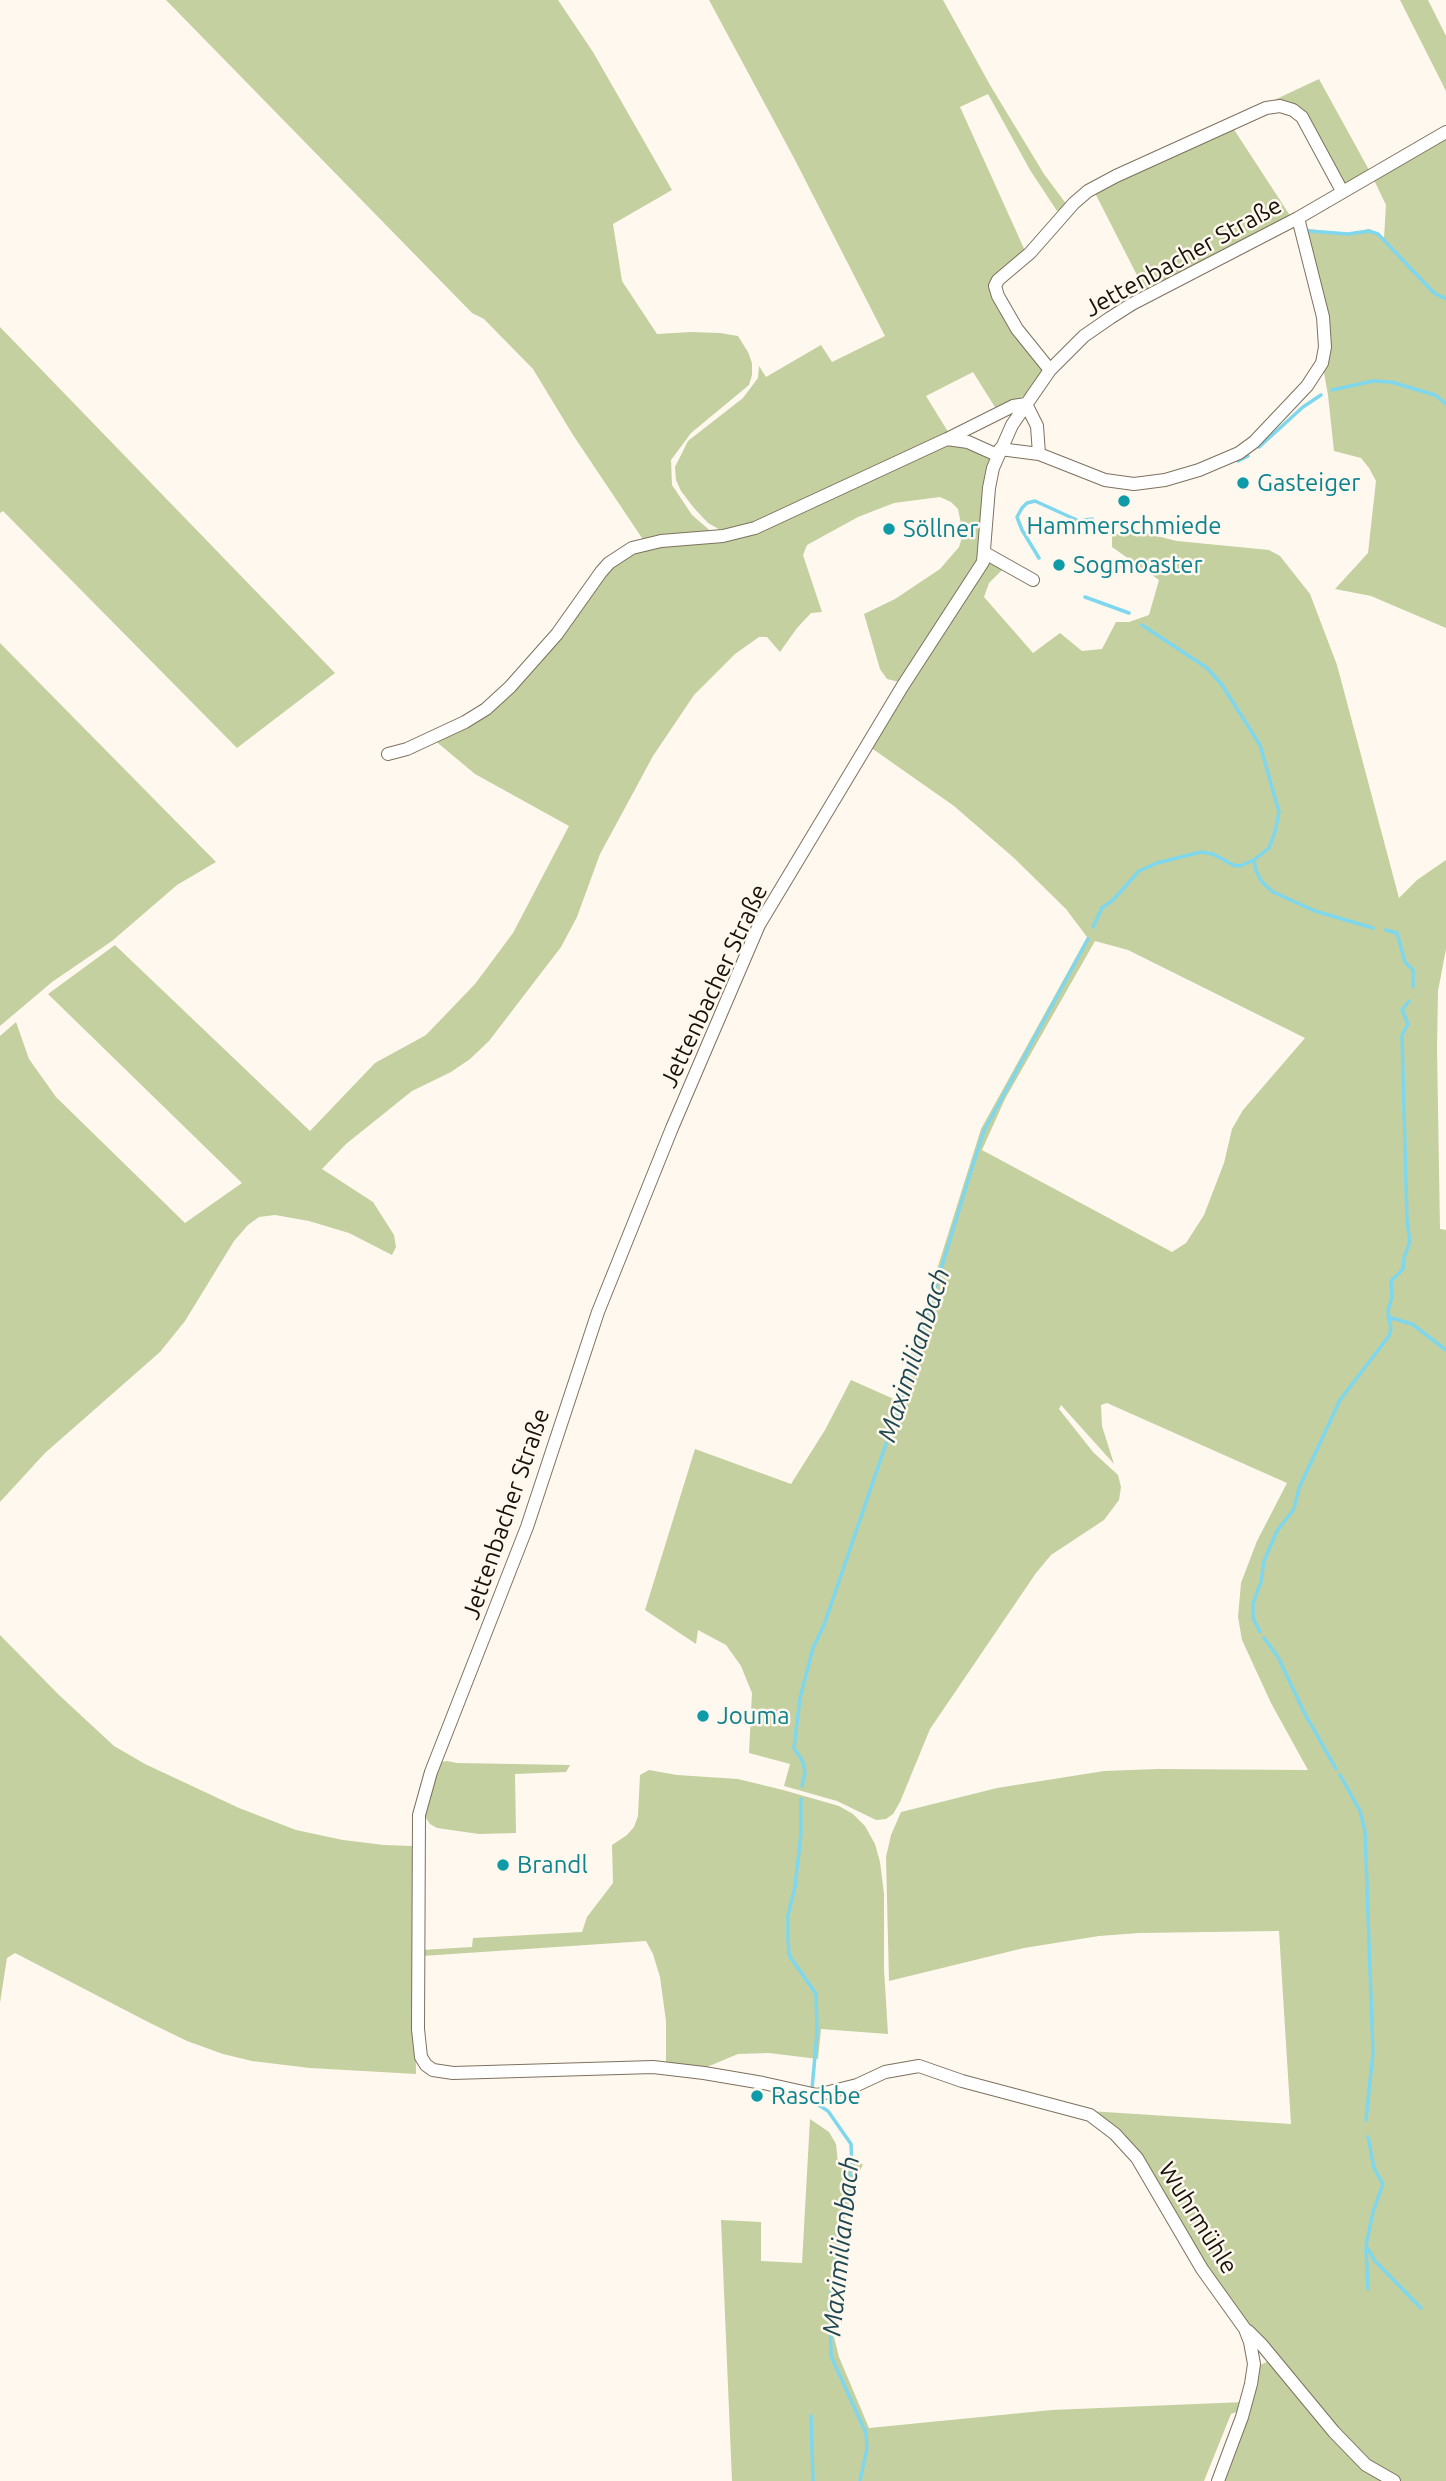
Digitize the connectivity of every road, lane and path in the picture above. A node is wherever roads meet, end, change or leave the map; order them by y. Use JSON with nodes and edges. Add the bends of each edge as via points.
{"nodes":[{"id":1,"x":1446,"y":132,"type":"edge"},
{"id":2,"x":1342,"y":191,"type":"junction"},
{"id":3,"x":1298,"y":218,"type":"junction"},
{"id":4,"x":1050,"y":370,"type":"junction"},
{"id":5,"x":1026,"y":404,"type":"junction"},
{"id":6,"x":947,"y":439,"type":"junction"},
{"id":7,"x":999,"y":452,"type":"junction"},
{"id":8,"x":1039,"y":454,"type":"junction"},
{"id":9,"x":985,"y":553,"type":"junction"},
{"id":10,"x":1033,"y":580,"type":"dead end"},
{"id":11,"x":388,"y":754,"type":"dead end"},
{"id":12,"x":426,"y":2065,"type":"joint"},
{"id":13,"x":1245,"y":2329,"type":"junction"},
{"id":14,"x":1275,"y":2359,"type":"junction"},
{"id":15,"x":1254,"y":2364,"type":"junction"},
{"id":16,"x":1218,"y":2481,"type":"edge"},
{"id":17,"x":1394,"y":2481,"type":"edge"}],
"edges":[{"from":1,"to":2,"type":"street","name":"Jettenbacher Straße"},
{"from":2,"to":3,"type":"street","name":"Jettenbacher Straße"},
{"from":2,"to":4,"type":"street","via":[[1302,117],[1280,106],[1266,108],[1088,191],[995,286],[1017,328]]},
{"from":3,"to":4,"type":"street","name":"Jettenbacher Straße","via":[[1132,304],[1084,336]]},
{"from":3,"to":8,"type":"street","via":[[1323,317],[1322,363],[1307,386],[1254,442],[1199,470],[1134,484],[1105,480]]},
{"from":4,"to":5,"type":"street","name":"Jettenbacher Straße"},
{"from":5,"to":6,"type":"street"},
{"from":5,"to":7,"type":"street","name":"Jettenbacher Straße"},
{"from":5,"to":8,"type":"street","via":[[1037,426]]},
{"from":6,"to":7,"type":"street"},
{"from":6,"to":11,"type":"street","via":[[755,528],[645,544],[622,554],[601,572],[557,634],[486,709]]},
{"from":7,"to":8,"type":"street"},
{"from":7,"to":9,"type":"street","name":"Jettenbacher Straße","via":[[989,488]]},
{"from":9,"to":10,"type":"street"},
{"from":9,"to":12,"type":"street","name":"Jettenbacher Straße","via":[[760,925],[598,1312],[527,1527],[421,1802],[418,2029]]},
{"from":12,"to":13,"type":"street","name":"Wuhrmühle","via":[[453,2073],[653,2067],[764,2082],[817,2095],[885,2072],[919,2066],[1090,2115],[1137,2158],[1202,2269]]},
{"from":13,"to":14,"type":"street"},
{"from":13,"to":15,"type":"street","name":"Wuhrmühle"},
{"from":14,"to":15,"type":"street","via":[[1262,2358]]},
{"from":14,"to":17,"type":"street","via":[[1358,2457]]},
{"from":15,"to":16,"type":"street","name":"Wuhrmühle","via":[[1242,2417]]}]}
